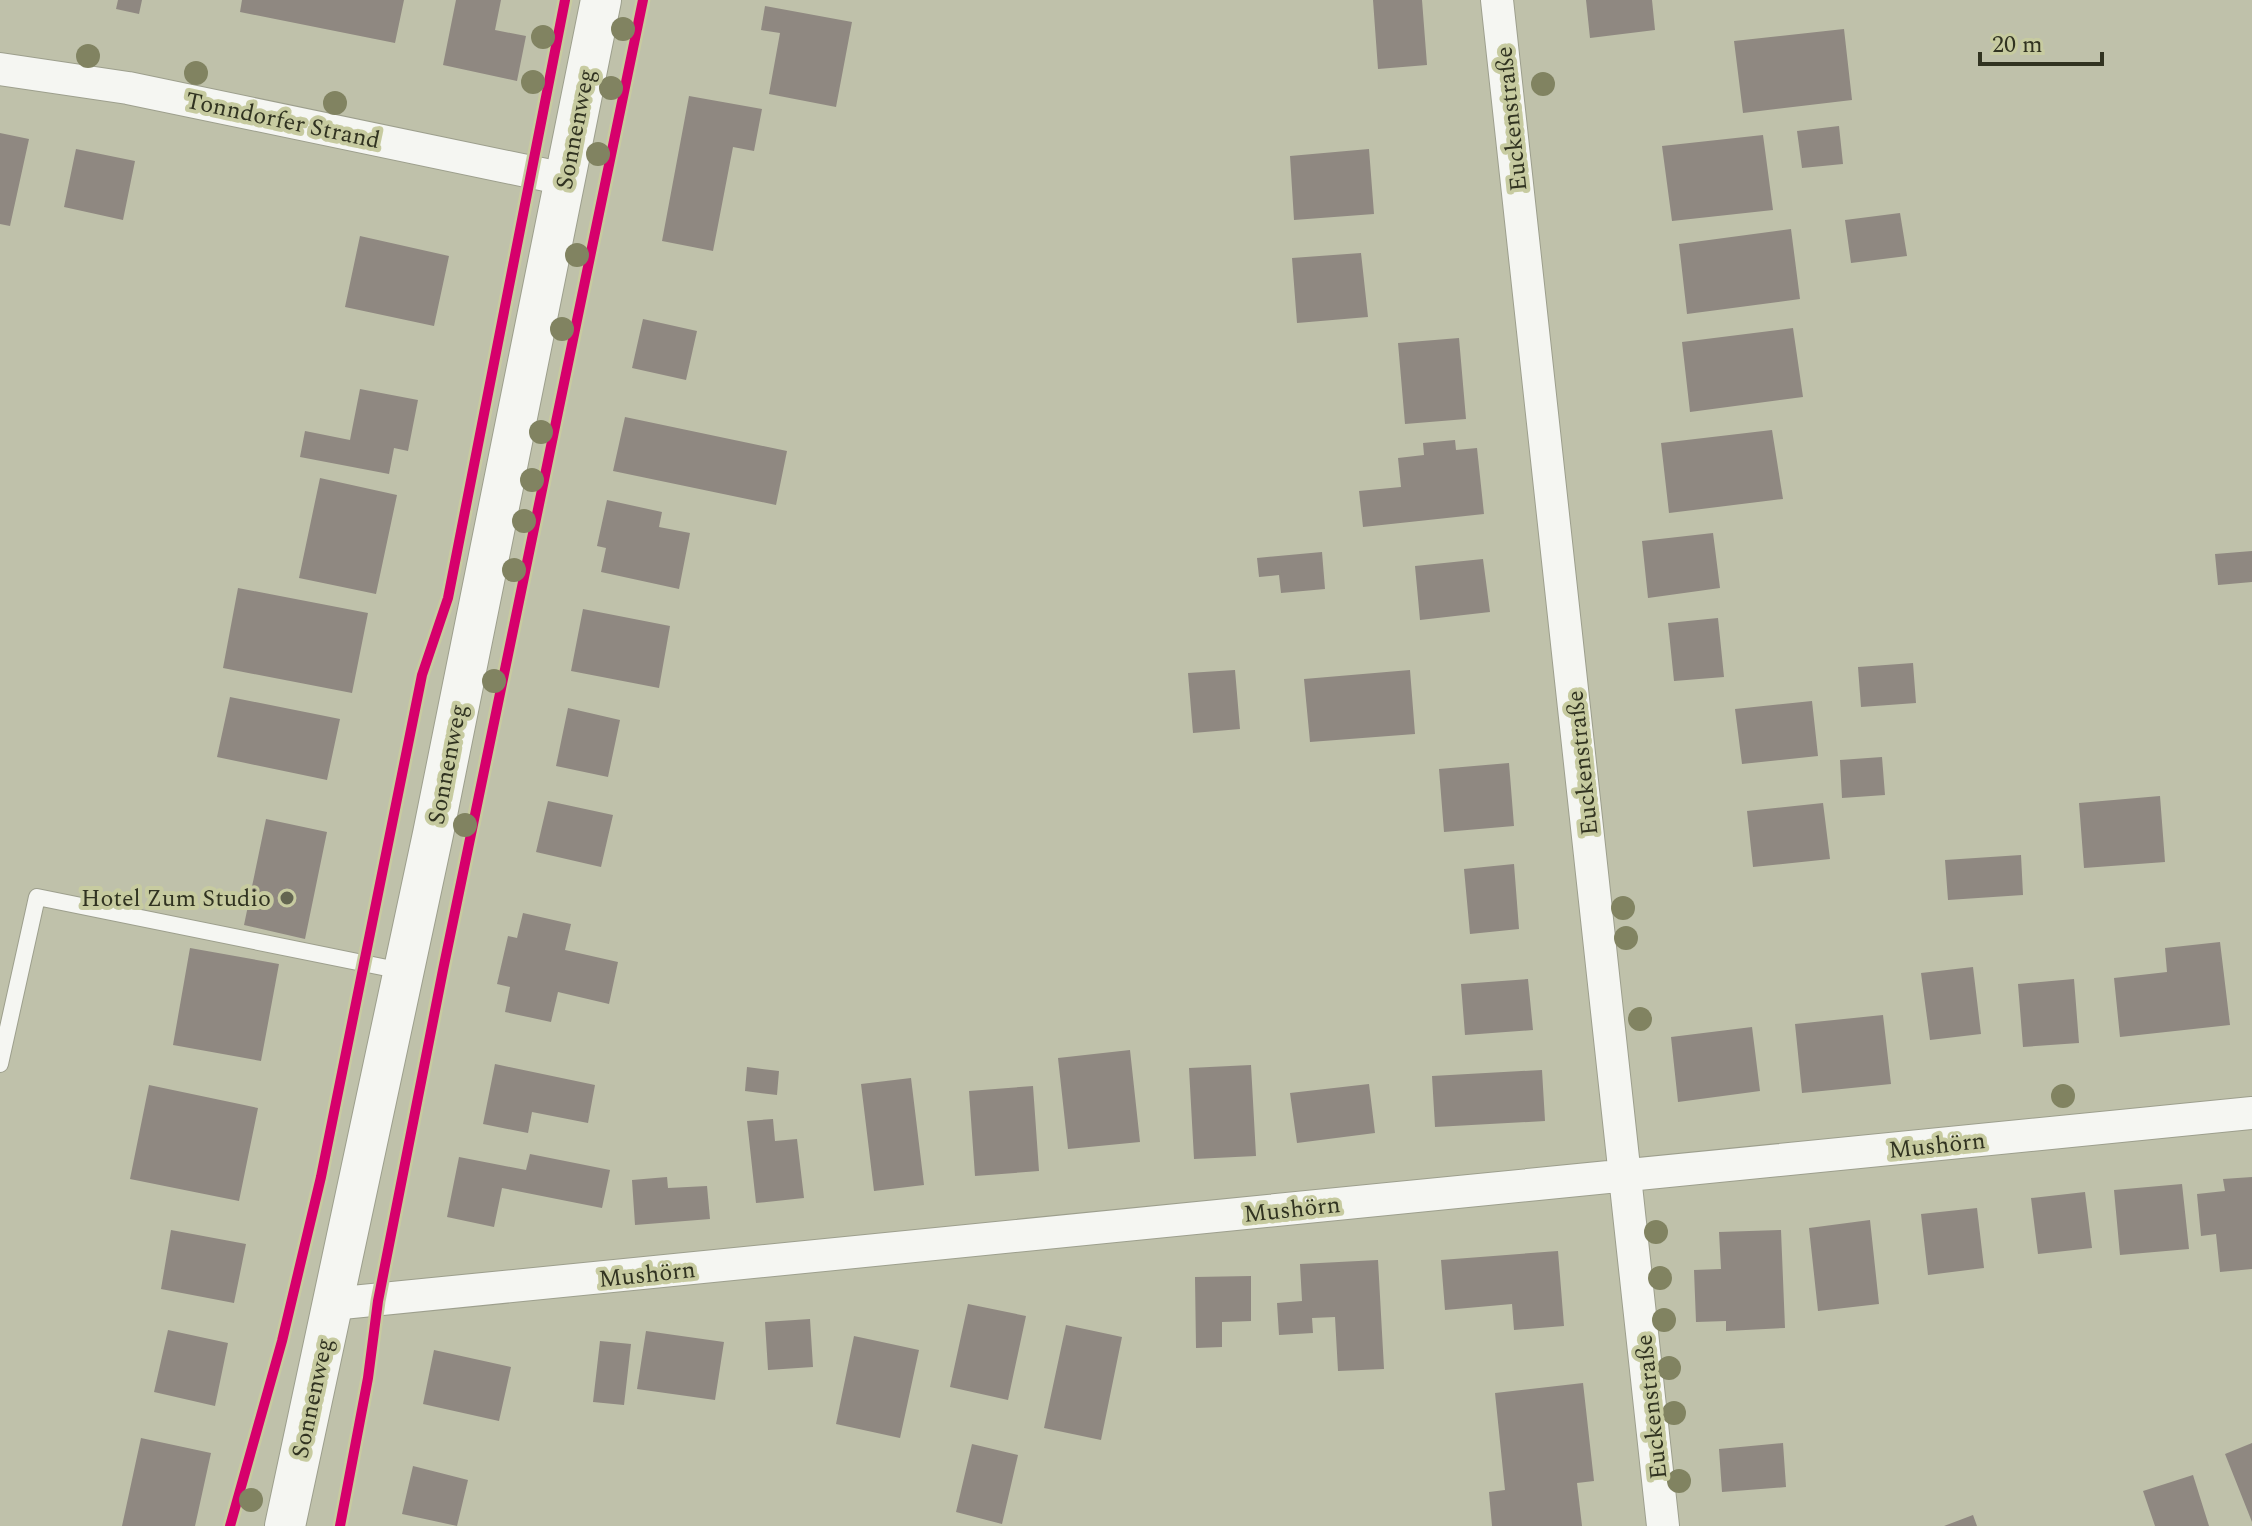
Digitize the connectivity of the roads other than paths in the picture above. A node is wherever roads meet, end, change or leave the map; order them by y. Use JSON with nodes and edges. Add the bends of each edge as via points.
{"nodes":[{"id":1,"x":601,"y":0,"type":"edge"},
{"id":2,"x":1497,"y":0,"type":"edge"},
{"id":3,"x":0,"y":69,"type":"edge"},
{"id":4,"x":565,"y":179,"type":"junction"},
{"id":5,"x":404,"y":971,"type":"junction"},
{"id":6,"x":0,"y":1064,"type":"edge"},
{"id":7,"x":2252,"y":1113,"type":"edge"},
{"id":8,"x":1627,"y":1176,"type":"junction"},
{"id":9,"x":332,"y":1304,"type":"junction"},
{"id":10,"x":285,"y":1526,"type":"edge"},
{"id":11,"x":1663,"y":1526,"type":"edge"}],
"edges":[{"from":1,"to":4,"type":"street","name":"Sonnenweg"},
{"from":2,"to":8,"type":"street","name":"Euckenstraße"},
{"from":3,"to":4,"type":"street","name":"Tonndorfer Strand","via":[[128,88]]},
{"from":4,"to":5,"type":"street","name":"Sonnenweg"},
{"from":5,"to":6,"type":"lane","via":[[37,897]]},
{"from":5,"to":9,"type":"street","name":"Sonnenweg"},
{"from":7,"to":8,"type":"street","name":"Mushörn"},
{"from":8,"to":9,"type":"street","name":"Mushörn"},
{"from":8,"to":11,"type":"street","name":"Euckenstraße"},
{"from":9,"to":10,"type":"street","name":"Sonnenweg"}]}
